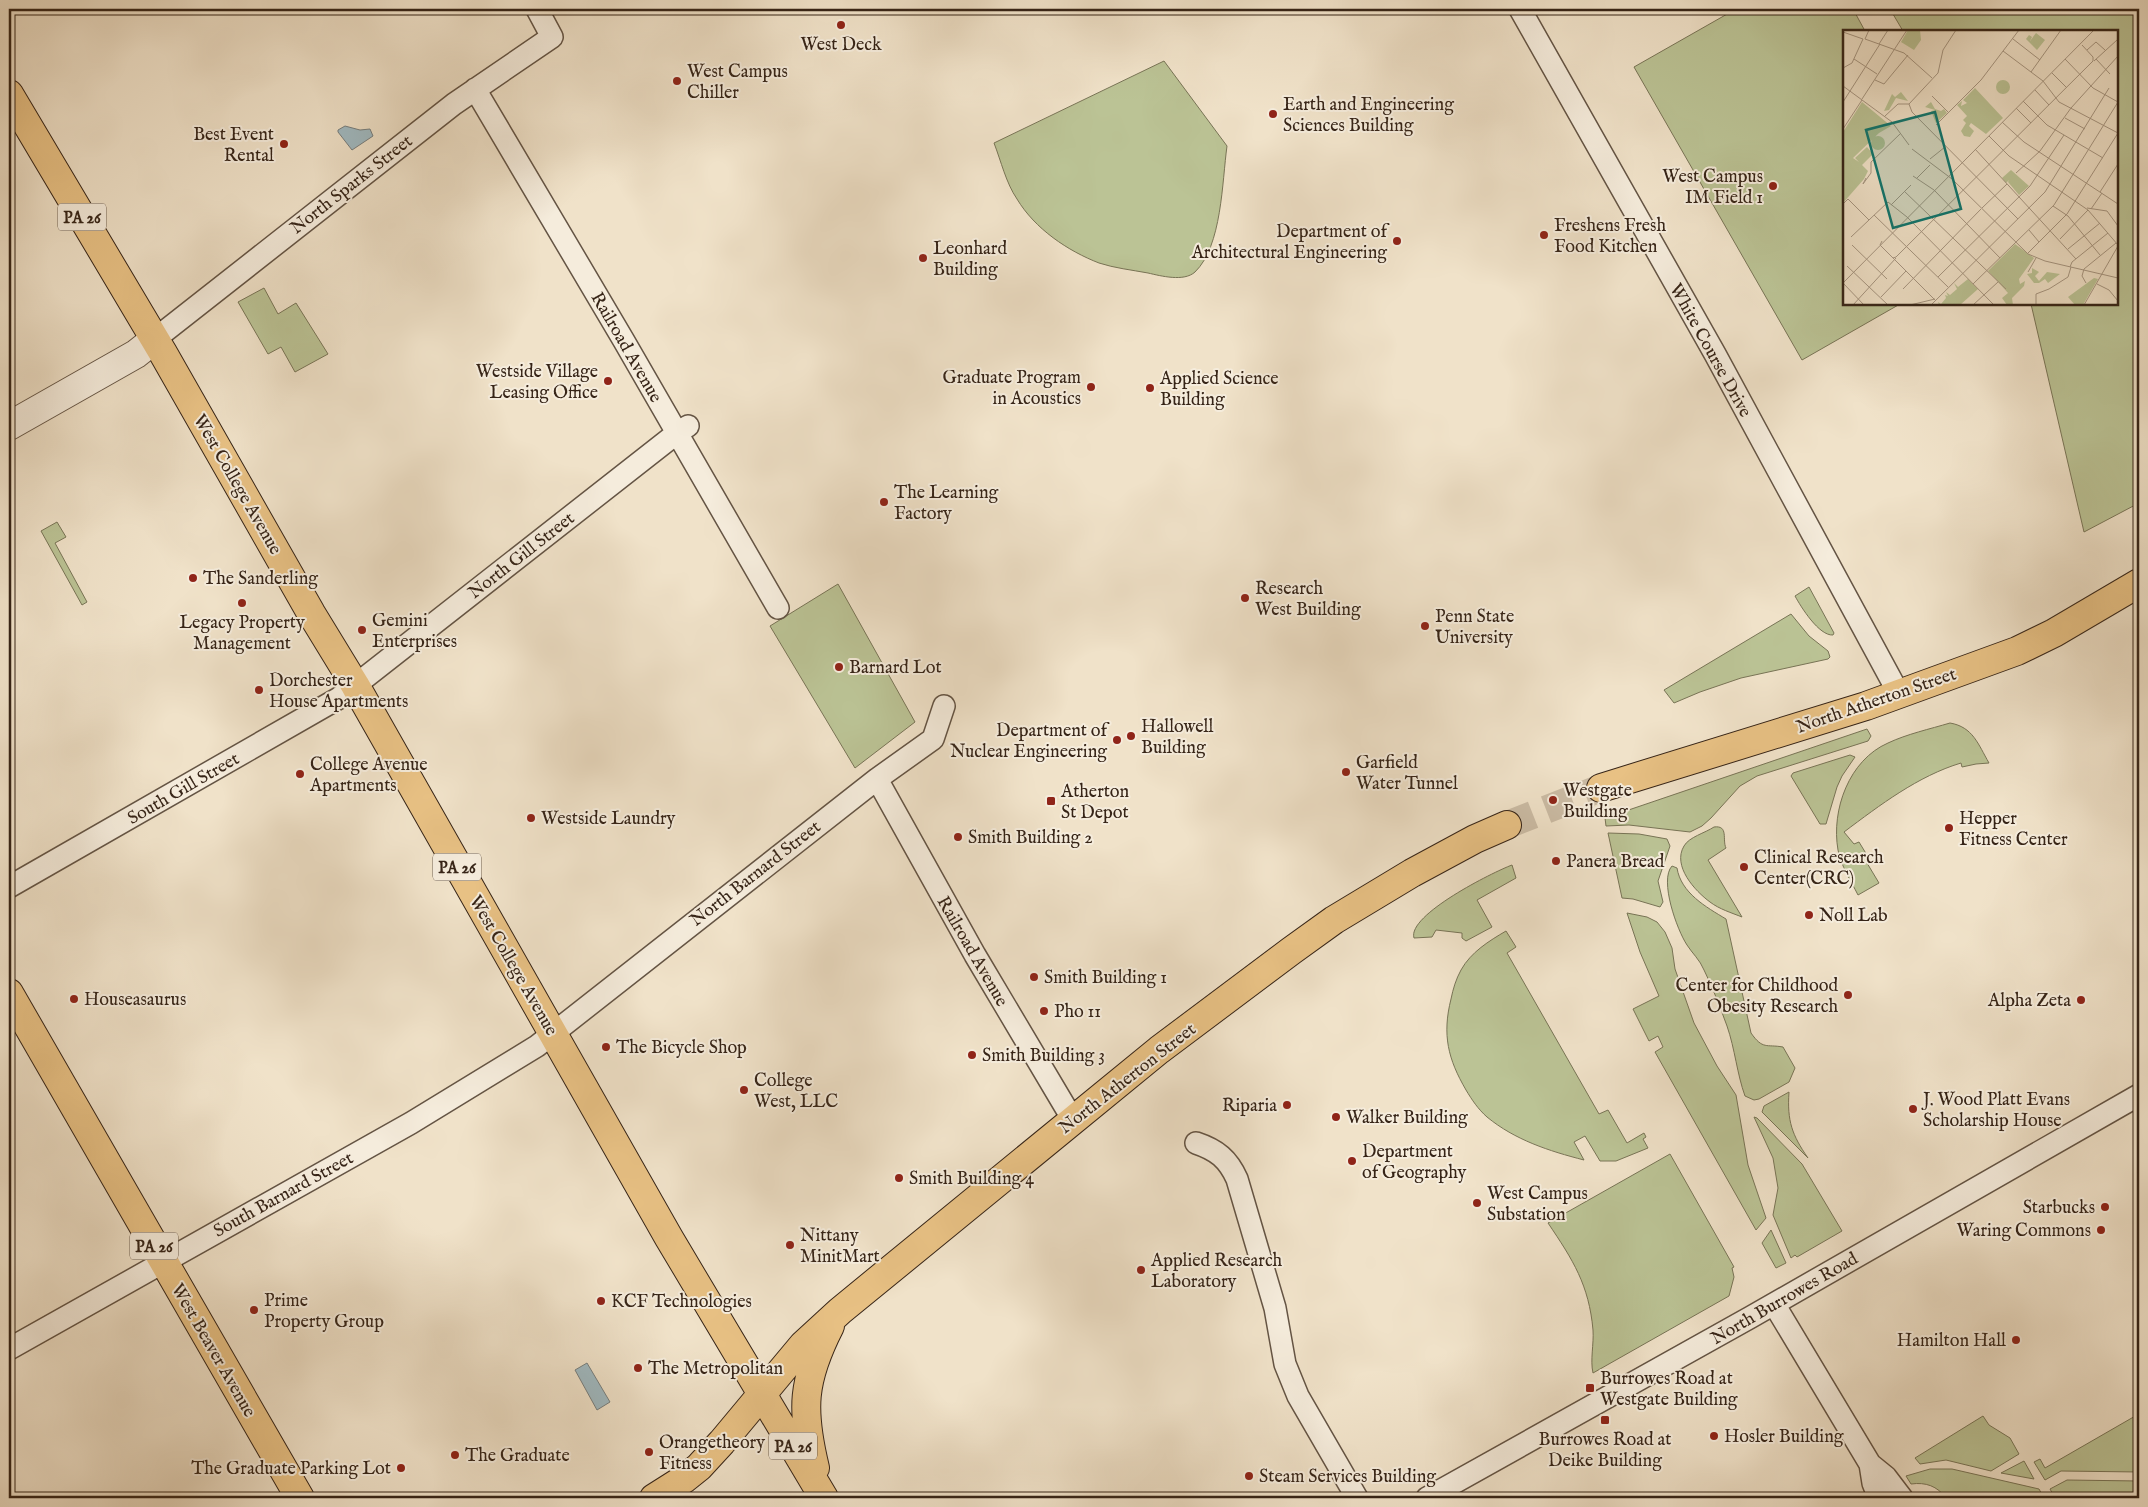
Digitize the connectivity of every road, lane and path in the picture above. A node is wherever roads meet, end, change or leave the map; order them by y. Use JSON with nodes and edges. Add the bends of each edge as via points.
{"nodes":[{"id":1,"x":537,"y":9,"type":"edge"},
{"id":2,"x":1520,"y":9,"type":"edge"},
{"id":3,"x":475,"y":88,"type":"junction"},
{"id":4,"x":9,"y":94,"type":"edge"},
{"id":5,"x":154,"y":339,"type":"junction"},
{"id":6,"x":9,"y":426,"type":"edge"},
{"id":7,"x":682,"y":430,"type":"junction"},
{"id":8,"x":2139,"y":583,"type":"edge"},
{"id":9,"x":778,"y":608,"type":"dead end"},
{"id":10,"x":355,"y":685,"type":"junction"},
{"id":11,"x":1899,"y":694,"type":"junction"},
{"id":12,"x":944,"y":706,"type":"dead end"},
{"id":13,"x":877,"y":779,"type":"junction"},
{"id":14,"x":1601,"y":788,"type":"tunnel mouth"},
{"id":15,"x":1506,"y":825,"type":"tunnel mouth"},
{"id":16,"x":9,"y":887,"type":"edge"},
{"id":17,"x":9,"y":993,"type":"edge"},
{"id":18,"x":554,"y":1034,"type":"junction"},
{"id":19,"x":2139,"y":1095,"type":"edge"},
{"id":20,"x":1073,"y":1120,"type":"junction"},
{"id":21,"x":1196,"y":1143,"type":"dead end"},
{"id":22,"x":163,"y":1262,"type":"junction"},
{"id":23,"x":1774,"y":1304,"type":"junction"},
{"id":24,"x":840,"y":1311,"type":"junction"},
{"id":25,"x":9,"y":1349,"type":"edge"},
{"id":26,"x":762,"y":1394,"type":"junction"},
{"id":27,"x":1870,"y":1464,"type":"junction"},
{"id":28,"x":300,"y":1498,"type":"edge"},
{"id":29,"x":654,"y":1498,"type":"edge"},
{"id":30,"x":824,"y":1498,"type":"edge"},
{"id":31,"x":1357,"y":1498,"type":"edge"},
{"id":32,"x":1427,"y":1498,"type":"edge"},
{"id":33,"x":1880,"y":1498,"type":"edge"},
{"id":34,"x":1902,"y":1498,"type":"edge"}],
"edges":[{"from":1,"to":3,"type":"street","name":"North Sparks Street","via":[[552,37]]},
{"from":2,"to":11,"type":"street","name":"White Course Drive","via":[[1715,354]]},
{"from":3,"to":5,"type":"street","name":"North Sparks Street"},
{"from":3,"to":7,"type":"street","name":"Railroad Avenue"},
{"from":4,"to":5,"type":"main road","name":"West College Avenue","number":"PA 26"},
{"from":5,"to":6,"type":"street","via":[[136,354]]},
{"from":5,"to":10,"type":"main road","name":"West College Avenue","number":"PA 26"},
{"from":7,"to":9,"type":"street","name":"Railroad Avenue"},
{"from":7,"to":10,"type":"street","name":"North Gill Street"},
{"from":8,"to":11,"type":"main road","name":"North Atherton Street","via":[[2054,633],[2016,651]]},
{"from":10,"to":16,"type":"street","name":"South Gill Street","via":[[339,698]]},
{"from":10,"to":18,"type":"main road","name":"West College Avenue","number":"PA 26"},
{"from":11,"to":14,"type":"main road","name":"North Atherton Street"},
{"from":12,"to":13,"type":"street","name":"North Barnard Street","via":[[933,739]]},
{"from":13,"to":18,"type":"street","name":"North Barnard Street"},
{"from":13,"to":20,"type":"street","name":"Railroad Avenue","via":[[975,955]]},
{"from":15,"to":20,"type":"main road","name":"North Atherton Street","via":[[1444,855],[1334,920],[1159,1050]]},
{"from":17,"to":22,"type":"main road","name":"West Beaver Avenue","number":"PA 26"},
{"from":18,"to":22,"type":"street","name":"South Barnard Street","via":[[412,1123]]},
{"from":18,"to":26,"type":"main road","name":"West College Avenue","number":"PA 26"},
{"from":19,"to":23,"type":"street","name":"North Burrowes Road"},
{"from":20,"to":24,"type":"main road","name":"North Atherton Street"},
{"from":21,"to":31,"type":"street","via":[[1224,1158],[1237,1179],[1275,1308],[1285,1364],[1298,1396]]},
{"from":22,"to":25,"type":"street","name":"South Barnard Street"},
{"from":22,"to":28,"type":"main road","name":"West Beaver Avenue","number":"PA 26"},
{"from":23,"to":27,"type":"street"},
{"from":23,"to":32,"type":"street","name":"North Burrowes Road"},
{"from":24,"to":26,"type":"main road","name":"North Atherton Street","via":[[808,1340]]},
{"from":24,"to":30,"type":"main road","via":[[820,1344],[805,1396],[809,1447]]},
{"from":26,"to":29,"type":"main road","name":"North Atherton Street","via":[[699,1467]]},
{"from":26,"to":30,"type":"main road","name":"West College Avenue","number":"PA 26"},
{"from":27,"to":33,"type":"street"},
{"from":27,"to":34,"type":"street","via":[[1886,1477]]}]}
